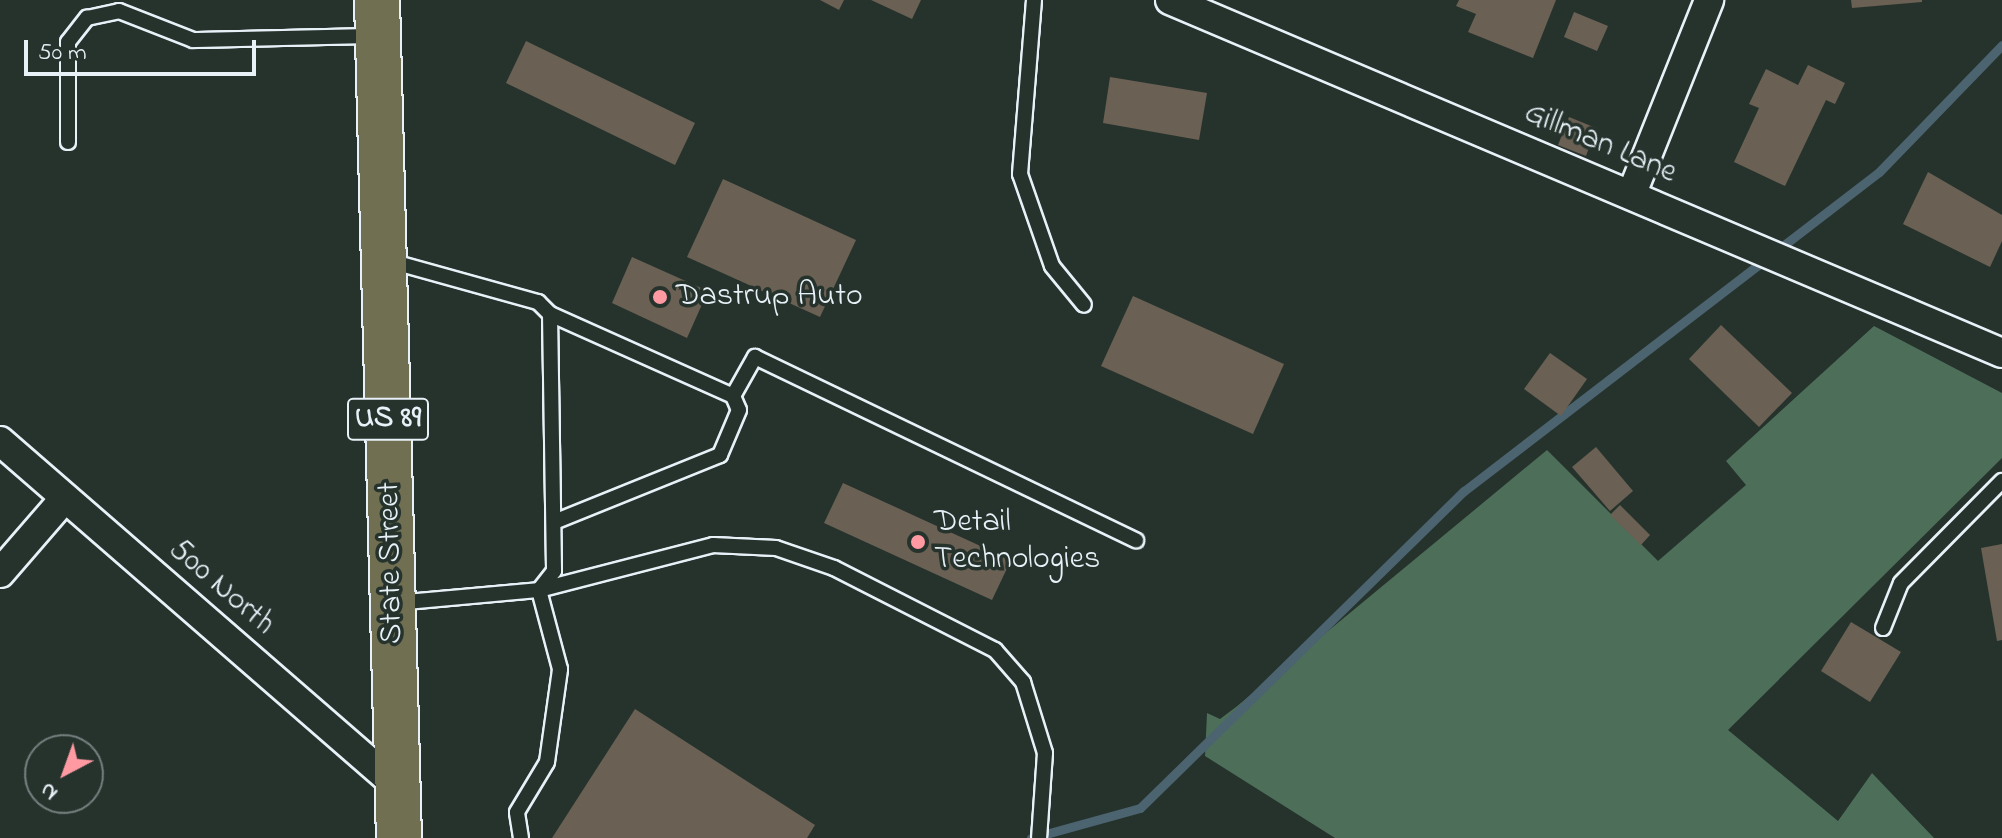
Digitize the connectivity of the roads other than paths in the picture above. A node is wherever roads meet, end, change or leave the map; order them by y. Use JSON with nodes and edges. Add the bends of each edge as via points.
{"nodes":[{"id":1,"x":1034,"y":0,"type":"edge"},
{"id":2,"x":1170,"y":0,"type":"edge"},
{"id":3,"x":1709,"y":0,"type":"edge"},
{"id":4,"x":377,"y":18,"type":"edge"},
{"id":5,"x":68,"y":142,"type":"dead end"},
{"id":6,"x":1632,"y":193,"type":"junction"},
{"id":7,"x":384,"y":259,"type":"junction"},
{"id":8,"x":1084,"y":305,"type":"dead end"},
{"id":9,"x":550,"y":314,"type":"junction"},
{"id":10,"x":2002,"y":353,"type":"edge"},
{"id":11,"x":733,"y":396,"type":"junction"},
{"id":12,"x":0,"y":441,"type":"edge"},
{"id":13,"x":2002,"y":481,"type":"edge"},
{"id":14,"x":65,"y":498,"type":"junction"},
{"id":15,"x":554,"y":522,"type":"junction"},
{"id":16,"x":1136,"y":540,"type":"dead end"},
{"id":17,"x":0,"y":573,"type":"edge"},
{"id":18,"x":539,"y":590,"type":"junction"},
{"id":19,"x":393,"y":603,"type":"junction"},
{"id":20,"x":1883,"y":628,"type":"dead end"},
{"id":21,"x":397,"y":786,"type":"junction"},
{"id":22,"x":399,"y":838,"type":"edge"},
{"id":23,"x":521,"y":838,"type":"edge"},
{"id":24,"x":1039,"y":838,"type":"edge"}],
"edges":[{"from":1,"to":8,"type":"lane","via":[[1020,174],[1052,266]]},
{"from":2,"to":6,"type":"street","name":"Gillman Lane"},
{"from":3,"to":6,"type":"street"},
{"from":4,"to":5,"type":"lane","via":[[193,40],[119,11],[87,18],[68,42]]},
{"from":4,"to":7,"type":"main road","name":"State Street","number":"US 89"},
{"from":6,"to":10,"type":"street","name":"Gillman Lane"},
{"from":7,"to":9,"type":"lane","via":[[538,302]]},
{"from":7,"to":19,"type":"main road","name":"State Street","number":"US 89"},
{"from":9,"to":11,"type":"lane"},
{"from":9,"to":15,"type":"lane"},
{"from":11,"to":15,"type":"lane","via":[[739,410],[720,455]]},
{"from":11,"to":16,"type":"lane","via":[[755,357]]},
{"from":12,"to":14,"type":"street","name":"500 North"},
{"from":13,"to":20,"type":"lane","via":[[1901,583]]},
{"from":14,"to":17,"type":"street"},
{"from":14,"to":21,"type":"street","name":"500 North"},
{"from":15,"to":18,"type":"lane","via":[[554,571]]},
{"from":18,"to":19,"type":"lane"},
{"from":18,"to":23,"type":"lane","via":[[560,669],[547,762],[517,812]]},
{"from":18,"to":24,"type":"lane","via":[[713,545],[776,548],[834,568],[995,650],[1023,682],[1045,753]]},
{"from":19,"to":21,"type":"main road","name":"State Street","number":"US 89"},
{"from":21,"to":22,"type":"main road","name":"State Street","number":"US 89"}]}
